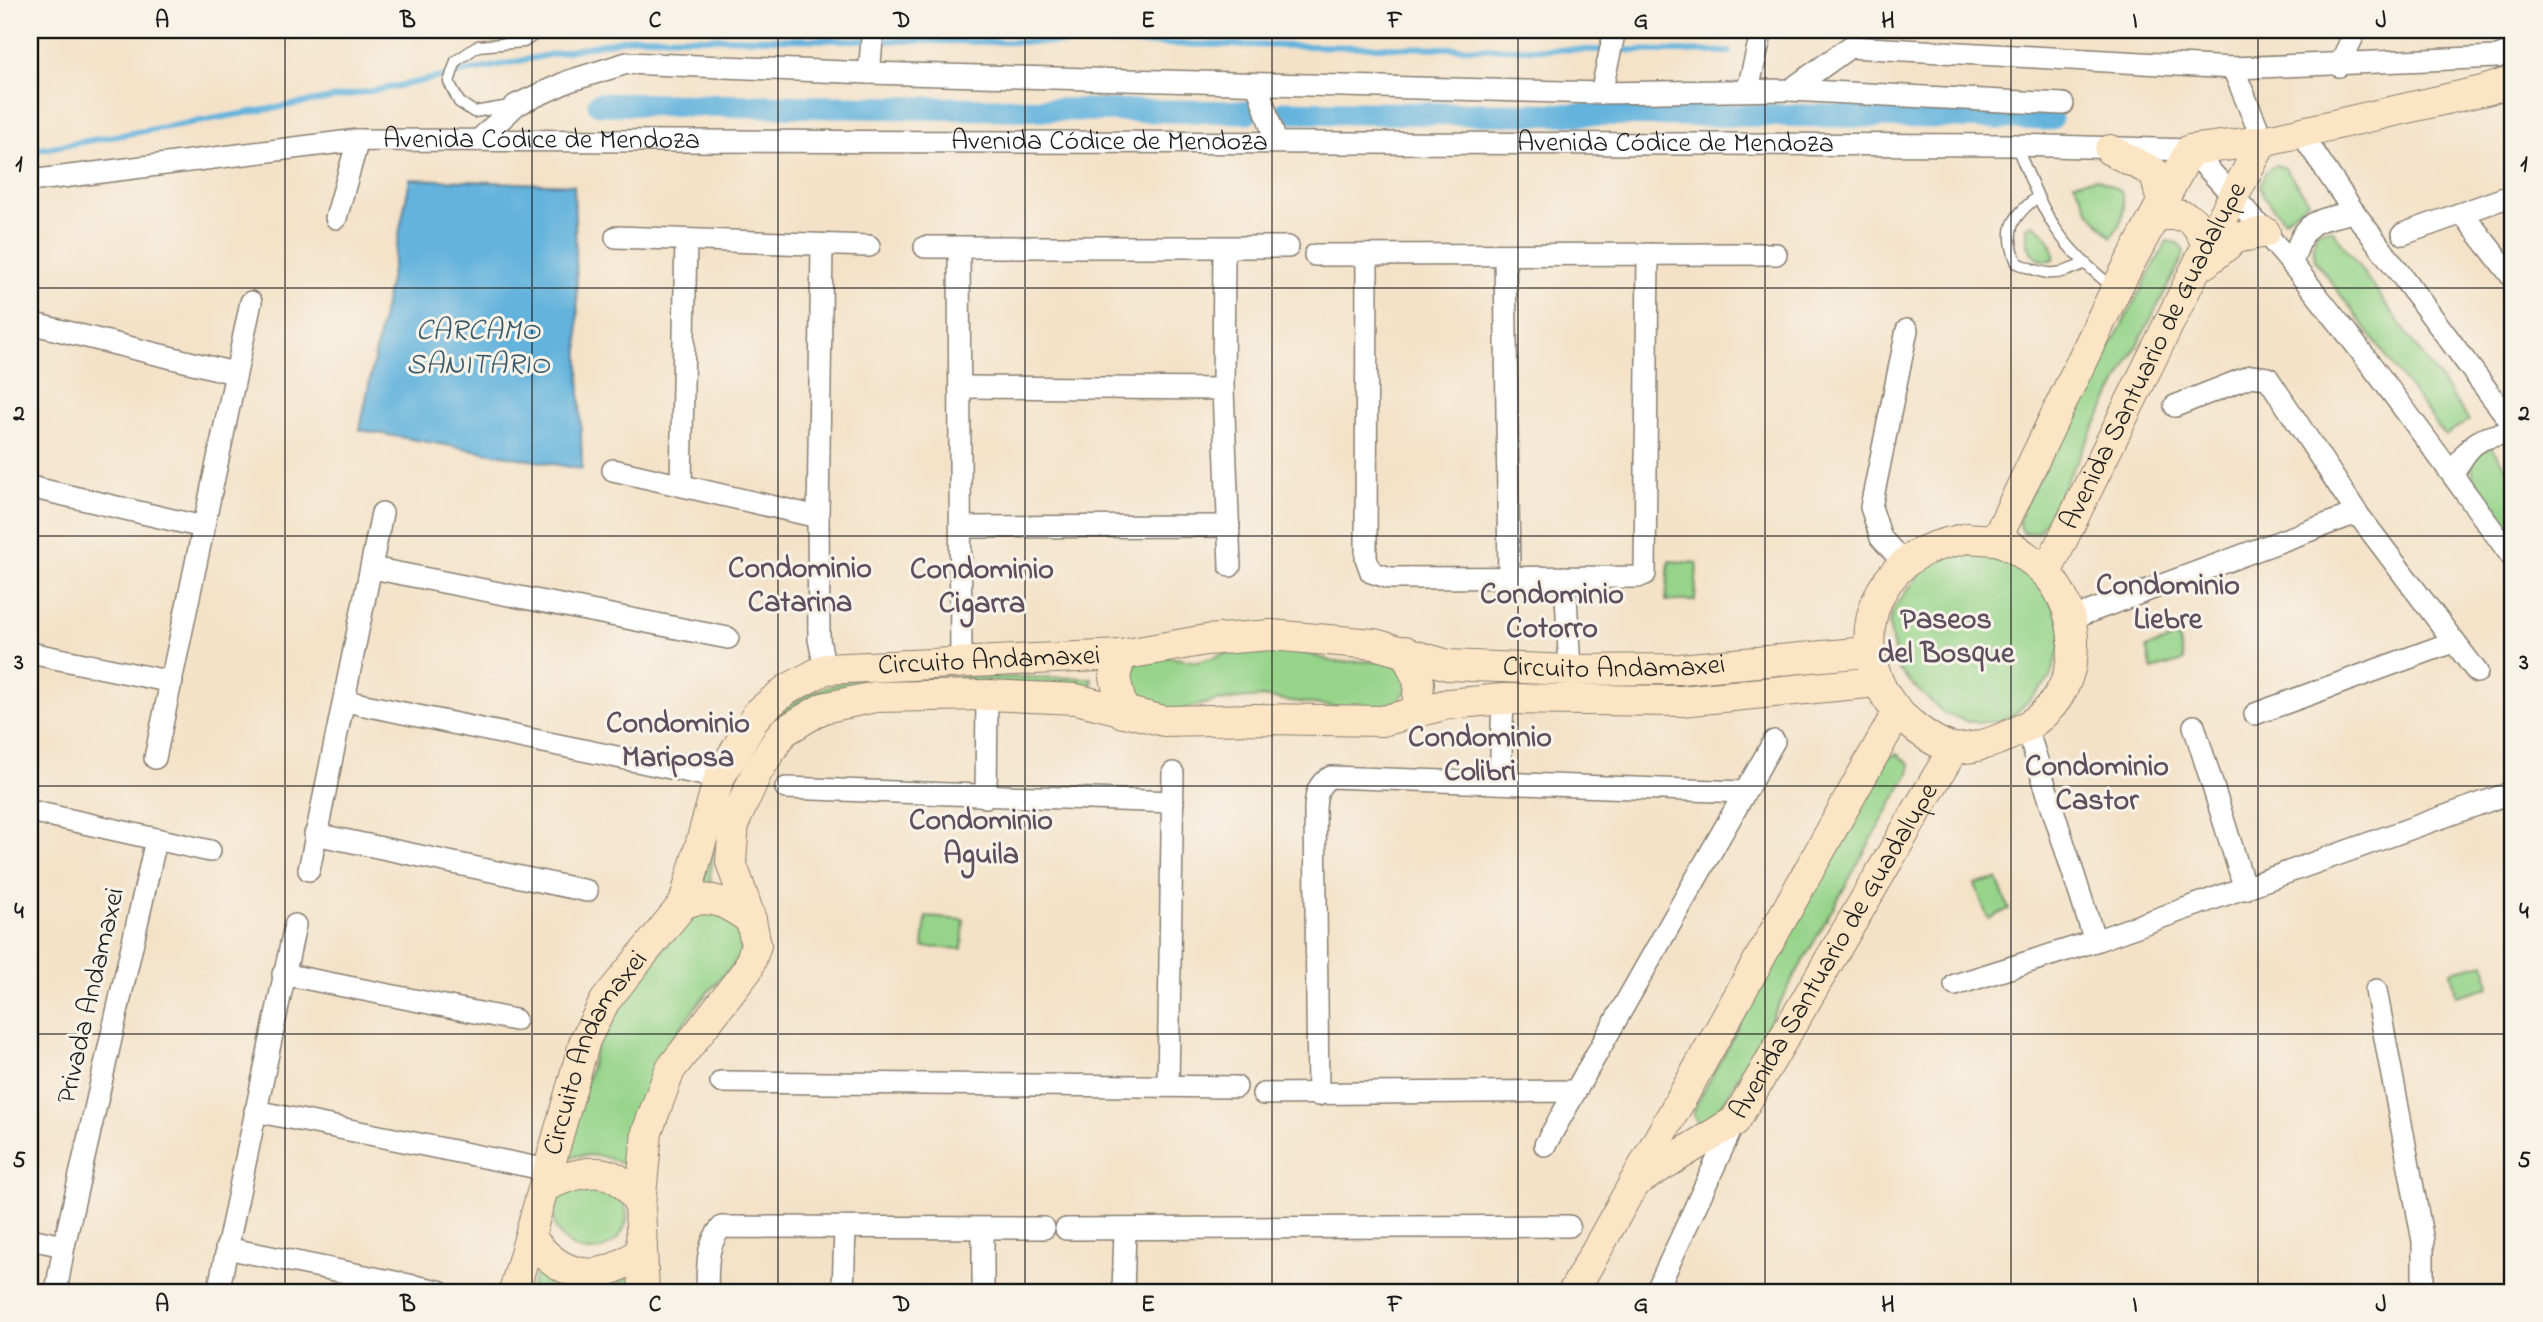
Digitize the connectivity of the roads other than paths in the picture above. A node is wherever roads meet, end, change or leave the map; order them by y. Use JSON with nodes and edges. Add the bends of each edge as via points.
{"nodes":[{"id":1,"x":541,"y":30,"type":"edge"},
{"id":2,"x":873,"y":30,"type":"edge"},
{"id":3,"x":1615,"y":30,"type":"edge"},
{"id":4,"x":1762,"y":30,"type":"edge"},
{"id":5,"x":2356,"y":30,"type":"edge"},
{"id":6,"x":2513,"y":51,"type":"edge"},
{"id":7,"x":2339,"y":66,"type":"junction"},
{"id":8,"x":2233,"y":68,"type":"junction"},
{"id":9,"x":869,"y":73,"type":"junction"},
{"id":10,"x":2513,"y":81,"type":"edge"},
{"id":11,"x":1257,"y":84,"type":"junction"},
{"id":12,"x":1748,"y":89,"type":"junction"},
{"id":13,"x":1790,"y":90,"type":"junction"},
{"id":14,"x":1601,"y":93,"type":"junction"},
{"id":15,"x":2063,"y":104,"type":"dead end"},
{"id":16,"x":516,"y":105,"type":"junction"},
{"id":17,"x":2301,"y":133,"type":"junction"},
{"id":18,"x":479,"y":140,"type":"junction"},
{"id":19,"x":358,"y":141,"type":"junction"},
{"id":20,"x":2263,"y":141,"type":"junction"},
{"id":21,"x":1276,"y":142,"type":"junction"},
{"id":22,"x":2016,"y":145,"type":"junction"},
{"id":23,"x":2110,"y":149,"type":"junction"},
{"id":24,"x":2190,"y":150,"type":"junction"},
{"id":25,"x":30,"y":181,"type":"edge"},
{"id":26,"x":2513,"y":195,"type":"edge"},
{"id":27,"x":2234,"y":196,"type":"junction"},
{"id":28,"x":2037,"y":197,"type":"junction"},
{"id":29,"x":2158,"y":210,"type":"junction"},
{"id":30,"x":2354,"y":212,"type":"junction"},
{"id":31,"x":2463,"y":214,"type":"junction"},
{"id":32,"x":336,"y":218,"type":"dead end"},
{"id":33,"x":2265,"y":232,"type":"junction"},
{"id":34,"x":2403,"y":234,"type":"dead end"},
{"id":35,"x":615,"y":237,"type":"dead end"},
{"id":36,"x":686,"y":240,"type":"junction"},
{"id":37,"x":822,"y":246,"type":"junction"},
{"id":38,"x":869,"y":246,"type":"dead end"},
{"id":39,"x":925,"y":247,"type":"dead end"},
{"id":40,"x":959,"y":247,"type":"junction"},
{"id":41,"x":1288,"y":247,"type":"dead end"},
{"id":42,"x":1224,"y":250,"type":"junction"},
{"id":43,"x":1367,"y":254,"type":"junction"},
{"id":44,"x":1648,"y":254,"type":"junction"},
{"id":45,"x":1776,"y":254,"type":"dead end"},
{"id":46,"x":1315,"y":255,"type":"dead end"},
{"id":47,"x":1505,"y":255,"type":"junction"},
{"id":48,"x":2202,"y":258,"type":"junction"},
{"id":49,"x":2083,"y":264,"type":"junction"},
{"id":50,"x":2292,"y":264,"type":"junction"},
{"id":51,"x":2513,"y":278,"type":"edge"},
{"id":52,"x":2116,"y":289,"type":"junction"},
{"id":53,"x":251,"y":302,"type":"dead end"},
{"id":54,"x":30,"y":323,"type":"edge"},
{"id":55,"x":1906,"y":330,"type":"dead end"},
{"id":56,"x":234,"y":373,"type":"junction"},
{"id":57,"x":962,"y":387,"type":"junction"},
{"id":58,"x":1223,"y":389,"type":"junction"},
{"id":59,"x":2175,"y":406,"type":"dead end"},
{"id":60,"x":2513,"y":425,"type":"edge"},
{"id":61,"x":2513,"y":433,"type":"edge"},
{"id":62,"x":613,"y":470,"type":"dead end"},
{"id":63,"x":2453,"y":475,"type":"junction"},
{"id":64,"x":681,"y":484,"type":"junction"},
{"id":65,"x":30,"y":486,"type":"edge"},
{"id":66,"x":382,"y":513,"type":"dead end"},
{"id":67,"x":2357,"y":513,"type":"junction"},
{"id":68,"x":818,"y":517,"type":"junction"},
{"id":69,"x":1228,"y":526,"type":"junction"},
{"id":70,"x":203,"y":527,"type":"junction"},
{"id":71,"x":962,"y":527,"type":"junction"},
{"id":72,"x":1996,"y":540,"type":"junction"},
{"id":73,"x":2513,"y":558,"type":"edge"},
{"id":74,"x":1905,"y":563,"type":"junction"},
{"id":75,"x":1230,"y":566,"type":"dead end"},
{"id":76,"x":372,"y":568,"type":"junction"},
{"id":77,"x":2047,"y":571,"type":"junction"},
{"id":78,"x":1509,"y":577,"type":"junction"},
{"id":79,"x":1565,"y":577,"type":"junction"},
{"id":80,"x":2070,"y":619,"type":"junction"},
{"id":81,"x":728,"y":638,"type":"dead end"},
{"id":82,"x":2454,"y":642,"type":"junction"},
{"id":83,"x":960,"y":648,"type":"junction"},
{"id":84,"x":1405,"y":651,"type":"junction"},
{"id":85,"x":1867,"y":652,"type":"junction"},
{"id":86,"x":30,"y":653,"type":"edge"},
{"id":87,"x":1121,"y":655,"type":"junction"},
{"id":88,"x":1570,"y":656,"type":"junction"},
{"id":89,"x":825,"y":669,"type":"junction"},
{"id":90,"x":2477,"y":672,"type":"dead end"},
{"id":91,"x":172,"y":682,"type":"junction"},
{"id":92,"x":1877,"y":682,"type":"junction"},
{"id":93,"x":987,"y":695,"type":"junction"},
{"id":94,"x":1503,"y":699,"type":"junction"},
{"id":95,"x":345,"y":701,"type":"junction"},
{"id":96,"x":1417,"y":711,"type":"junction"},
{"id":97,"x":1123,"y":713,"type":"junction"},
{"id":98,"x":1897,"y":713,"type":"junction"},
{"id":99,"x":2255,"y":714,"type":"dead end"},
{"id":100,"x":2194,"y":726,"type":"dead end"},
{"id":101,"x":2026,"y":729,"type":"junction"},
{"id":102,"x":1774,"y":741,"type":"dead end"},
{"id":103,"x":1954,"y":748,"type":"junction"},
{"id":104,"x":155,"y":758,"type":"dead end"},
{"id":105,"x":1173,"y":773,"type":"dead end"},
{"id":106,"x":719,"y":778,"type":"junction"},
{"id":107,"x":1500,"y":782,"type":"junction"},
{"id":108,"x":786,"y":788,"type":"dead end"},
{"id":109,"x":1744,"y":792,"type":"junction"},
{"id":110,"x":2513,"y":792,"type":"edge"},
{"id":111,"x":986,"y":797,"type":"junction"},
{"id":112,"x":1173,"y":802,"type":"junction"},
{"id":113,"x":30,"y":811,"type":"edge"},
{"id":114,"x":315,"y":834,"type":"junction"},
{"id":115,"x":156,"y":840,"type":"junction"},
{"id":116,"x":210,"y":851,"type":"dead end"},
{"id":117,"x":309,"y":870,"type":"dead end"},
{"id":118,"x":2245,"y":888,"type":"junction"},
{"id":119,"x":587,"y":891,"type":"dead end"},
{"id":120,"x":684,"y":904,"type":"junction"},
{"id":121,"x":751,"y":920,"type":"junction"},
{"id":122,"x":295,"y":925,"type":"dead end"},
{"id":123,"x":2095,"y":940,"type":"junction"},
{"id":124,"x":284,"y":974,"type":"junction"},
{"id":125,"x":1955,"y":985,"type":"dead end"},
{"id":126,"x":2376,"y":990,"type":"dead end"},
{"id":127,"x":515,"y":1020,"type":"dead end"},
{"id":128,"x":721,"y":1082,"type":"dead end"},
{"id":129,"x":1168,"y":1086,"type":"junction"},
{"id":130,"x":1236,"y":1087,"type":"dead end"},
{"id":131,"x":1575,"y":1091,"type":"junction"},
{"id":132,"x":1263,"y":1094,"type":"dead end"},
{"id":133,"x":1318,"y":1096,"type":"junction"},
{"id":134,"x":1678,"y":1102,"type":"junction"},
{"id":135,"x":255,"y":1111,"type":"junction"},
{"id":136,"x":1735,"y":1122,"type":"junction"},
{"id":137,"x":1701,"y":1142,"type":"junction"},
{"id":138,"x":1545,"y":1145,"type":"dead end"},
{"id":139,"x":541,"y":1175,"type":"junction"},
{"id":140,"x":1631,"y":1185,"type":"junction"},
{"id":141,"x":640,"y":1206,"type":"junction"},
{"id":142,"x":1569,"y":1226,"type":"dead end"},
{"id":143,"x":1044,"y":1228,"type":"dead end"},
{"id":144,"x":845,"y":1229,"type":"junction"},
{"id":145,"x":984,"y":1230,"type":"junction"},
{"id":146,"x":1066,"y":1230,"type":"dead end"},
{"id":147,"x":1125,"y":1231,"type":"junction"},
{"id":148,"x":30,"y":1238,"type":"edge"},
{"id":149,"x":531,"y":1238,"type":"junction"},
{"id":150,"x":64,"y":1246,"type":"junction"},
{"id":151,"x":226,"y":1248,"type":"junction"},
{"id":152,"x":641,"y":1251,"type":"junction"},
{"id":153,"x":439,"y":1291,"type":"edge"},
{"id":154,"x":56,"y":1292,"type":"edge"},
{"id":155,"x":218,"y":1292,"type":"edge"},
{"id":156,"x":514,"y":1292,"type":"edge"},
{"id":157,"x":644,"y":1292,"type":"edge"},
{"id":158,"x":707,"y":1292,"type":"edge"},
{"id":159,"x":844,"y":1292,"type":"edge"},
{"id":160,"x":983,"y":1292,"type":"edge"},
{"id":161,"x":1123,"y":1292,"type":"edge"},
{"id":162,"x":1573,"y":1292,"type":"edge"},
{"id":163,"x":1656,"y":1292,"type":"edge"},
{"id":164,"x":2423,"y":1292,"type":"edge"}],
"edges":[{"from":1,"to":16,"type":"lane","via":[[524,41],[478,46],[456,61],[449,82],[458,102],[474,112]]},
{"from":2,"to":9,"type":"street"},
{"from":3,"to":14,"type":"street"},
{"from":4,"to":12,"type":"street"},
{"from":5,"to":7,"type":"street"},
{"from":6,"to":7,"type":"street","via":[[2498,57]]},
{"from":7,"to":8,"type":"street"},
{"from":8,"to":13,"type":"street","via":[[1850,47]]},
{"from":8,"to":20,"type":"street"},
{"from":9,"to":11,"type":"street"},
{"from":9,"to":16,"type":"street","via":[[627,63],[569,80]]},
{"from":10,"to":17,"type":"street","name":"Avenida Códice de Mendoza"},
{"from":11,"to":14,"type":"street"},
{"from":11,"to":21,"type":"street"},
{"from":12,"to":13,"type":"street"},
{"from":12,"to":14,"type":"street"},
{"from":13,"to":15,"type":"street"},
{"from":16,"to":18,"type":"street"},
{"from":17,"to":20,"type":"street","name":"Avenida Códice de Mendoza"},
{"from":17,"to":30,"type":"street"},
{"from":18,"to":19,"type":"street","name":"Avenida Códice de Mendoza"},
{"from":18,"to":21,"type":"street","name":"Avenida Códice de Mendoza"},
{"from":19,"to":25,"type":"street","name":"Avenida Códice de Mendoza"},
{"from":19,"to":32,"type":"street"},
{"from":20,"to":24,"type":"street","name":"Avenida Códice de Mendoza"},
{"from":20,"to":27,"type":"street","name":"Avenida Santuario de Guadalupe"},
{"from":21,"to":22,"type":"street","name":"Avenida Códice de Mendoza"},
{"from":22,"to":23,"type":"street","name":"Avenida Códice de Mendoza"},
{"from":22,"to":28,"type":"lane"},
{"from":23,"to":24,"type":"street","name":"Avenida Códice de Mendoza"},
{"from":23,"to":29,"type":"street","via":[[2155,173]]},
{"from":24,"to":27,"type":"street"},
{"from":24,"to":29,"type":"street"},
{"from":26,"to":31,"type":"street"},
{"from":27,"to":33,"type":"street"},
{"from":27,"to":48,"type":"street","name":"Avenida Santuario de Guadalupe"},
{"from":28,"to":49,"type":"lane","via":[[2055,233]]},
{"from":28,"to":49,"type":"lane","via":[[2016,214],[2008,242],[2017,263],[2061,275]]},
{"from":29,"to":48,"type":"street","via":[[2190,218],[2200,228]]},
{"from":29,"to":52,"type":"street"},
{"from":30,"to":50,"type":"street","via":[[2310,225],[2301,234]]},
{"from":30,"to":60,"type":"street"},
{"from":31,"to":34,"type":"street"},
{"from":31,"to":51,"type":"street"},
{"from":33,"to":48,"type":"street","via":[[2236,238]]},
{"from":33,"to":50,"type":"street"},
{"from":35,"to":36,"type":"street"},
{"from":36,"to":37,"type":"street"},
{"from":36,"to":64,"type":"street"},
{"from":37,"to":38,"type":"street"},
{"from":37,"to":68,"type":"street"},
{"from":39,"to":40,"type":"street"},
{"from":40,"to":42,"type":"street"},
{"from":40,"to":57,"type":"street"},
{"from":41,"to":42,"type":"street"},
{"from":42,"to":58,"type":"street"},
{"from":43,"to":46,"type":"street"},
{"from":43,"to":47,"type":"street"},
{"from":43,"to":78,"type":"street","via":[[1366,558],[1371,572],[1390,578]]},
{"from":44,"to":45,"type":"street"},
{"from":44,"to":47,"type":"street"},
{"from":44,"to":79,"type":"street","via":[[1647,569],[1638,578]]},
{"from":47,"to":78,"type":"street"},
{"from":48,"to":77,"type":"street","name":"Avenida Santuario de Guadalupe"},
{"from":49,"to":52,"type":"lane"},
{"from":50,"to":63,"type":"street"},
{"from":52,"to":72,"type":"street"},
{"from":53,"to":56,"type":"street"},
{"from":54,"to":56,"type":"street"},
{"from":55,"to":74,"type":"street","via":[[1871,507],[1881,538]]},
{"from":56,"to":70,"type":"street"},
{"from":57,"to":58,"type":"street"},
{"from":57,"to":71,"type":"street"},
{"from":58,"to":69,"type":"street"},
{"from":59,"to":67,"type":"street","via":[[2251,376],[2269,378]]},
{"from":61,"to":63,"type":"street","via":[[2491,434],[2466,450]]},
{"from":62,"to":64,"type":"street"},
{"from":63,"to":73,"type":"street"},
{"from":64,"to":68,"type":"street"},
{"from":65,"to":70,"type":"street"},
{"from":66,"to":76,"type":"street"},
{"from":67,"to":80,"type":"street"},
{"from":67,"to":82,"type":"street"},
{"from":68,"to":89,"type":"street","via":[[819,639]]},
{"from":69,"to":71,"type":"street"},
{"from":69,"to":75,"type":"street"},
{"from":70,"to":91,"type":"street"},
{"from":71,"to":83,"type":"street"},
{"from":72,"to":74,"type":"street","via":[[1967,538],[1937,544]]},
{"from":72,"to":77,"type":"street"},
{"from":74,"to":85,"type":"street","via":[[1885,585],[1873,612]]},
{"from":76,"to":81,"type":"street"},
{"from":76,"to":95,"type":"street"},
{"from":77,"to":80,"type":"street","via":[[2059,586]]},
{"from":78,"to":79,"type":"street"},
{"from":79,"to":88,"type":"street"},
{"from":80,"to":101,"type":"street","via":[[2074,638],[2069,673],[2053,705]]},
{"from":82,"to":90,"type":"street"},
{"from":82,"to":99,"type":"street"},
{"from":83,"to":87,"type":"street","name":"Circuito Andamaxei"},
{"from":83,"to":89,"type":"street","name":"Circuito Andamaxei"},
{"from":84,"to":87,"type":"street","name":"Circuito Andamaxei","via":[[1362,642],[1271,635],[1206,640]]},
{"from":84,"to":88,"type":"street","name":"Circuito Andamaxei","via":[[1448,665]]},
{"from":84,"to":96,"type":"street","via":[[1419,681]]},
{"from":85,"to":88,"type":"street","name":"Circuito Andamaxei","via":[[1680,668]]},
{"from":85,"to":92,"type":"street"},
{"from":86,"to":91,"type":"street"},
{"from":87,"to":97,"type":"street","via":[[1115,677]]},
{"from":89,"to":106,"type":"street","name":"Circuito Andamaxei","via":[[786,690],[758,713]]},
{"from":91,"to":104,"type":"street"},
{"from":92,"to":94,"type":"street","name":"Circuito Andamaxei","via":[[1681,701]]},
{"from":92,"to":98,"type":"street"},
{"from":93,"to":97,"type":"street","name":"Circuito Andamaxei","via":[[1076,699]]},
{"from":93,"to":111,"type":"street"},
{"from":93,"to":121,"type":"street","name":"Circuito Andamaxei","via":[[875,697],[823,708],[783,732],[757,772],[734,822],[731,862]]},
{"from":94,"to":96,"type":"street","name":"Circuito Andamaxei"},
{"from":94,"to":107,"type":"street"},
{"from":95,"to":106,"type":"street"},
{"from":95,"to":114,"type":"street"},
{"from":96,"to":97,"type":"street","name":"Circuito Andamaxei","via":[[1382,721],[1164,721]]},
{"from":98,"to":103,"type":"street","via":[[1921,732]]},
{"from":98,"to":134,"type":"street","name":"Avenida Santuario de Guadalupe"},
{"from":100,"to":118,"type":"street"},
{"from":101,"to":103,"type":"street","via":[[1990,743]]},
{"from":101,"to":123,"type":"street"},
{"from":102,"to":109,"type":"street"},
{"from":103,"to":136,"type":"street","name":"Avenida Santuario de Guadalupe"},
{"from":105,"to":112,"type":"street"},
{"from":106,"to":120,"type":"street","name":"Circuito Andamaxei"},
{"from":107,"to":109,"type":"street"},
{"from":107,"to":133,"type":"street","via":[[1331,777],[1320,784],[1315,808]]},
{"from":108,"to":111,"type":"street"},
{"from":109,"to":131,"type":"street"},
{"from":110,"to":118,"type":"street"},
{"from":111,"to":112,"type":"street"},
{"from":112,"to":129,"type":"street"},
{"from":113,"to":115,"type":"street"},
{"from":114,"to":117,"type":"street"},
{"from":114,"to":119,"type":"street"},
{"from":115,"to":116,"type":"street"},
{"from":115,"to":150,"type":"street","name":"Privada Andamaxei"},
{"from":118,"to":123,"type":"street"},
{"from":120,"to":121,"type":"street","via":[[701,897],[718,901]]},
{"from":120,"to":139,"type":"street","name":"Circuito Andamaxei","via":[[605,1001],[585,1040]]},
{"from":121,"to":141,"type":"street","name":"Circuito Andamaxei","via":[[755,945],[748,969],[670,1070],[647,1132]]},
{"from":122,"to":124,"type":"street"},
{"from":123,"to":125,"type":"street"},
{"from":124,"to":127,"type":"street"},
{"from":124,"to":135,"type":"street"},
{"from":126,"to":164,"type":"street","via":[[2423,1241]]},
{"from":128,"to":129,"type":"street"},
{"from":129,"to":130,"type":"street"},
{"from":131,"to":133,"type":"street"},
{"from":131,"to":138,"type":"street"},
{"from":132,"to":133,"type":"street"},
{"from":134,"to":137,"type":"street","via":[[1687,1130]]},
{"from":134,"to":140,"type":"street","name":"Avenida Santuario de Guadalupe"},
{"from":135,"to":139,"type":"street"},
{"from":135,"to":151,"type":"street"},
{"from":136,"to":137,"type":"street","name":"Avenida Santuario de Guadalupe"},
{"from":136,"to":163,"type":"street"},
{"from":137,"to":140,"type":"street","name":"Avenida Santuario de Guadalupe"},
{"from":139,"to":141,"type":"street","via":[[602,1173],[620,1180]]},
{"from":139,"to":149,"type":"street","name":"Circuito Andamaxei"},
{"from":140,"to":162,"type":"street","name":"Avenida Santuario de Guadalupe"},
{"from":141,"to":152,"type":"street","name":"Circuito Andamaxei"},
{"from":142,"to":147,"type":"street"},
{"from":143,"to":145,"type":"street"},
{"from":144,"to":145,"type":"street"},
{"from":144,"to":158,"type":"street","via":[[722,1227],[709,1251]]},
{"from":144,"to":159,"type":"street"},
{"from":145,"to":160,"type":"street"},
{"from":146,"to":147,"type":"street"},
{"from":147,"to":161,"type":"street"},
{"from":148,"to":150,"type":"street"},
{"from":149,"to":152,"type":"street","via":[[553,1262],[583,1274],[604,1273]]},
{"from":149,"to":156,"type":"street","name":"Circuito Andamaxei"},
{"from":150,"to":154,"type":"street","name":"Privada Andamaxei"},
{"from":151,"to":153,"type":"street"},
{"from":151,"to":155,"type":"street"},
{"from":152,"to":157,"type":"street","name":"Circuito Andamaxei"}]}
